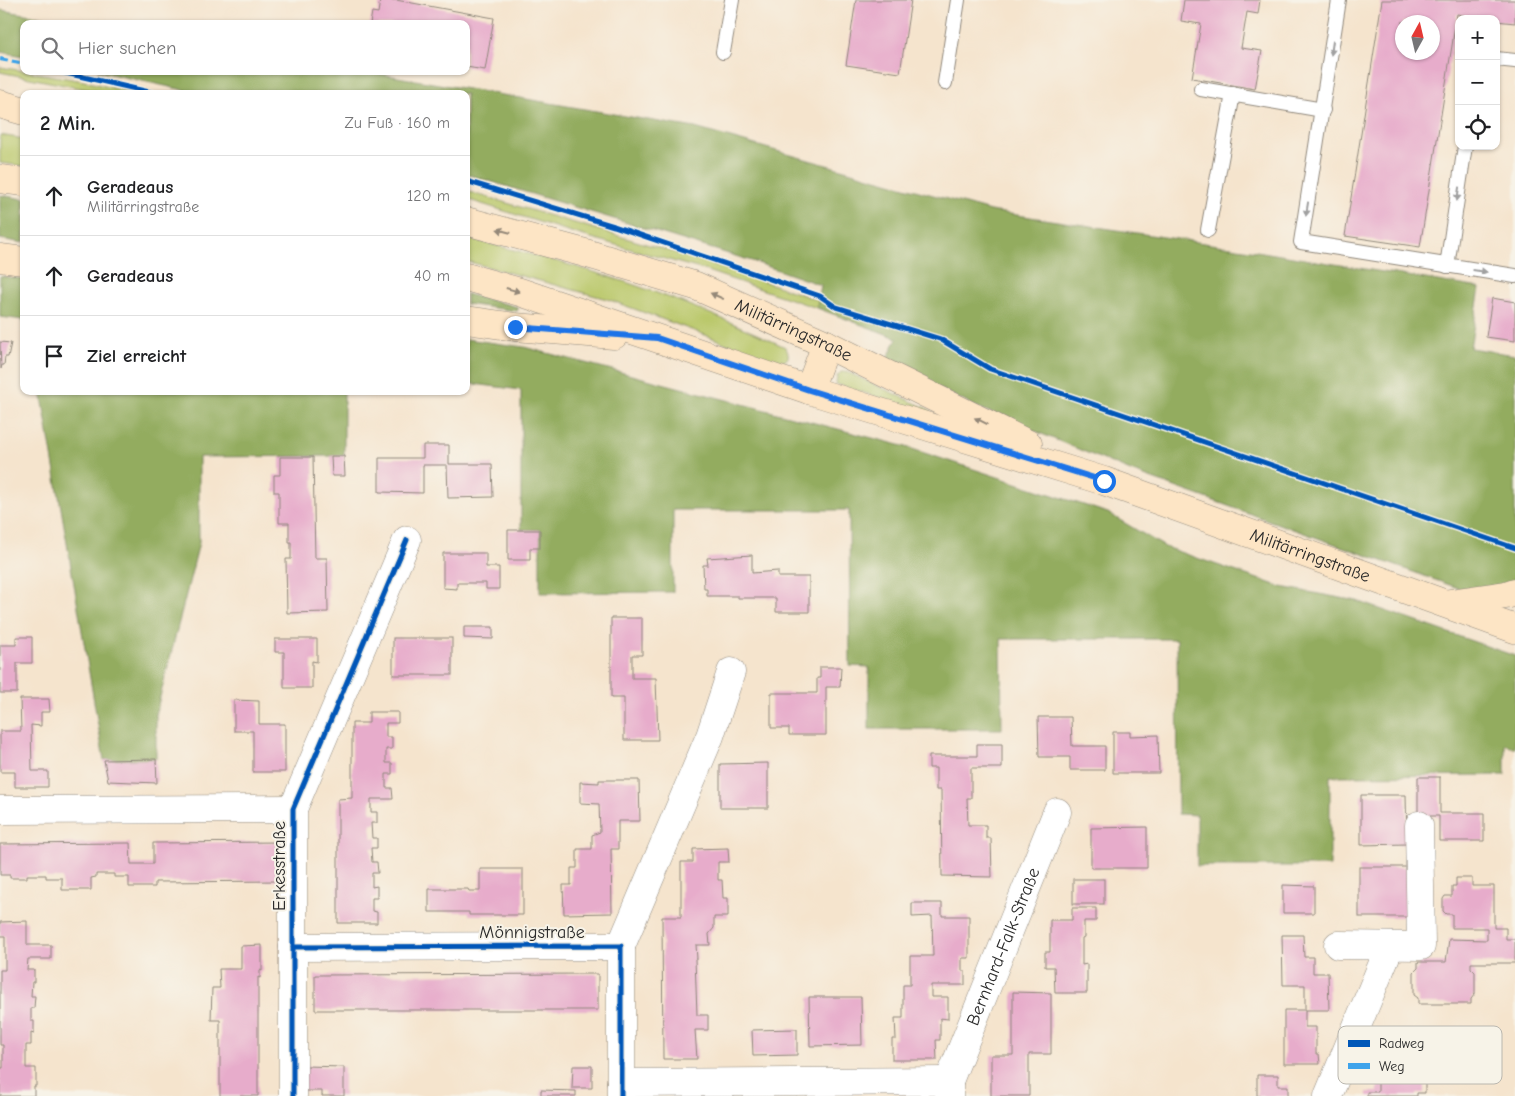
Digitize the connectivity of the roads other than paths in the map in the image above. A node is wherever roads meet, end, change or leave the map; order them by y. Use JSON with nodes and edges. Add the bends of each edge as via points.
{"nodes":[{"id":1,"x":732,"y":0,"type":"edge"},
{"id":2,"x":958,"y":0,"type":"edge"},
{"id":3,"x":1339,"y":0,"type":"edge"},
{"id":4,"x":723,"y":52,"type":"dead end"},
{"id":5,"x":1500,"y":59,"type":"edge"},
{"id":6,"x":1515,"y":61,"type":"edge"},
{"id":7,"x":945,"y":83,"type":"dead end"},
{"id":8,"x":1201,"y":89,"type":"dead end"},
{"id":9,"x":1233,"y":94,"type":"junction"},
{"id":10,"x":0,"y":104,"type":"edge"},
{"id":11,"x":20,"y":110,"type":"edge"},
{"id":12,"x":1322,"y":110,"type":"junction"},
{"id":13,"x":0,"y":114,"type":"edge"},
{"id":14,"x":20,"y":116,"type":"edge"},
{"id":15,"x":1464,"y":150,"type":"edge"},
{"id":16,"x":0,"y":179,"type":"edge"},
{"id":17,"x":20,"y":182,"type":"edge"},
{"id":18,"x":470,"y":222,"type":"edge"},
{"id":19,"x":1208,"y":230,"type":"dead end"},
{"id":20,"x":0,"y":258,"type":"edge"},
{"id":21,"x":20,"y":260,"type":"edge"},
{"id":22,"x":1447,"y":266,"type":"junction"},
{"id":23,"x":1515,"y":276,"type":"edge"},
{"id":24,"x":470,"y":278,"type":"edge"},
{"id":25,"x":470,"y":321,"type":"edge"},
{"id":26,"x":657,"y":338,"type":"junction"},
{"id":27,"x":826,"y":344,"type":"junction"},
{"id":28,"x":809,"y":390,"type":"junction"},
{"id":29,"x":1104,"y":481,"type":"junction"},
{"id":30,"x":407,"y":540,"type":"dead end"},
{"id":31,"x":1515,"y":592,"type":"edge"},
{"id":32,"x":1446,"y":604,"type":"junction"},
{"id":33,"x":1515,"y":629,"type":"edge"},
{"id":34,"x":732,"y":672,"type":"dead end"},
{"id":35,"x":293,"y":809,"type":"junction"},
{"id":36,"x":0,"y":810,"type":"edge"},
{"id":37,"x":1057,"y":812,"type":"dead end"},
{"id":38,"x":1419,"y":825,"type":"dead end"},
{"id":39,"x":1338,"y":945,"type":"dead end"},
{"id":40,"x":621,"y":946,"type":"junction"},
{"id":41,"x":1390,"y":946,"type":"junction"},
{"id":42,"x":293,"y":947,"type":"junction"},
{"id":43,"x":1357,"y":1026,"type":"edge"},
{"id":44,"x":1338,"y":1072,"type":"edge"},
{"id":45,"x":949,"y":1089,"type":"edge"},
{"id":46,"x":621,"y":1090,"type":"edge"},
{"id":47,"x":293,"y":1096,"type":"edge"},
{"id":48,"x":1328,"y":1096,"type":"edge"}],
"edges":[{"from":1,"to":4,"type":"lane"},
{"from":2,"to":7,"type":"lane"},
{"from":3,"to":12,"type":"lane","one_way":true},
{"from":5,"to":6,"type":"lane"},
{"from":8,"to":9,"type":"lane"},
{"from":9,"to":12,"type":"lane"},
{"from":9,"to":19,"type":"lane"},
{"from":10,"to":11,"type":"main road"},
{"from":12,"to":22,"type":"lane","one_way":true,"via":[[1302,242]]},
{"from":13,"to":14,"type":"main road"},
{"from":15,"to":22,"type":"lane","one_way":true},
{"from":16,"to":17,"type":"main road"},
{"from":27,"to":18,"type":"main road","name":"Militärringstraße","one_way":true,"via":[[696,286]]},
{"from":20,"to":21,"type":"main road"},
{"from":22,"to":23,"type":"lane","one_way":true},
{"from":24,"to":26,"type":"main road","name":"Militärringstraße","one_way":true},
{"from":25,"to":26,"type":"main road"},
{"from":26,"to":28,"type":"main road","name":"Militärringstraße"},
{"from":27,"to":28,"type":"main road"},
{"from":29,"to":27,"type":"main road","name":"Militärringstraße","one_way":true},
{"from":28,"to":29,"type":"main road","name":"Militärringstraße"},
{"from":29,"to":32,"type":"main road","name":"Militärringstraße"},
{"from":30,"to":35,"type":"street","name":"Erkesstraße"},
{"from":31,"to":32,"type":"main road"},
{"from":32,"to":33,"type":"main road","name":"Militärringstraße"},
{"from":34,"to":40,"type":"street","via":[[710,736]]},
{"from":35,"to":36,"type":"street","name":"Erkesstraße"},
{"from":35,"to":42,"type":"street","name":"Erkesstraße"},
{"from":37,"to":45,"type":"street","name":"Bernhard-Falk-Straße"},
{"from":38,"to":41,"type":"street","via":[[1421,946]]},
{"from":39,"to":41,"type":"street"},
{"from":40,"to":42,"type":"street","name":"Mönnigstraße"},
{"from":40,"to":46,"type":"street"},
{"from":41,"to":43,"type":"street"},
{"from":42,"to":47,"type":"street","name":"Erkesstraße"},
{"from":44,"to":48,"type":"street"},
{"from":45,"to":46,"type":"street","name":"Bernhard-Falk-Straße"}]}
